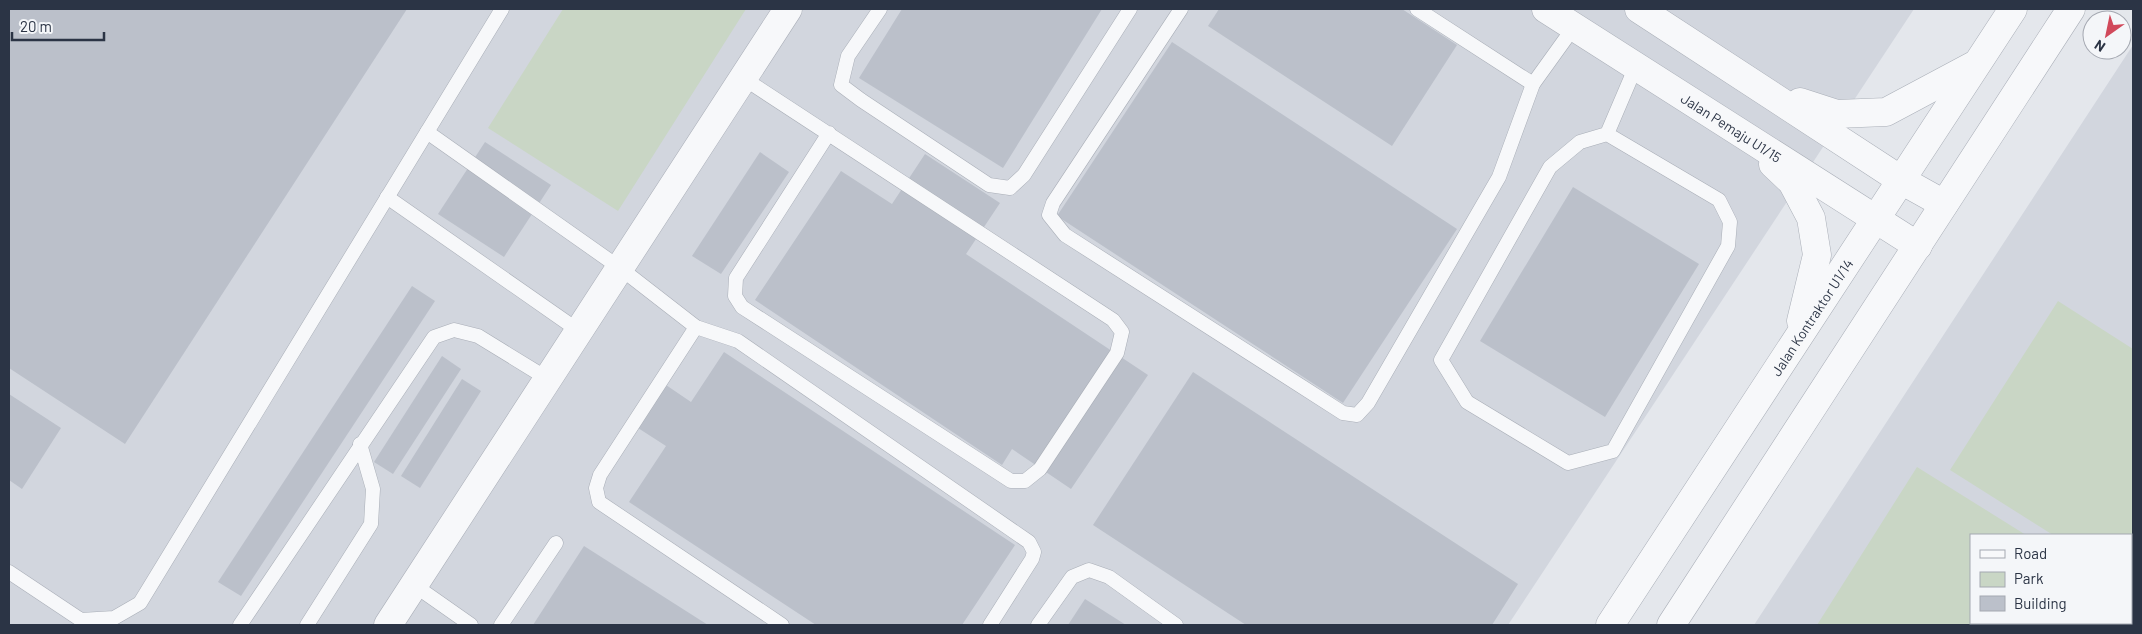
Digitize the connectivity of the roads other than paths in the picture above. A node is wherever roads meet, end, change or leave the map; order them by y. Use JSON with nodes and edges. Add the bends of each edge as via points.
{"nodes":[{"id":1,"x":502,"y":9,"type":"edge"},
{"id":2,"x":788,"y":9,"type":"edge"},
{"id":3,"x":880,"y":9,"type":"edge"},
{"id":4,"x":1130,"y":9,"type":"edge"},
{"id":5,"x":1181,"y":9,"type":"edge"},
{"id":6,"x":1417,"y":9,"type":"edge"},
{"id":7,"x":1546,"y":9,"type":"edge"},
{"id":8,"x":1639,"y":9,"type":"edge"},
{"id":9,"x":2013,"y":9,"type":"edge"},
{"id":10,"x":2071,"y":9,"type":"edge"},
{"id":11,"x":1574,"y":27,"type":"junction"},
{"id":12,"x":1978,"y":63,"type":"junction"},
{"id":13,"x":1636,"y":66,"type":"junction"},
{"id":14,"x":743,"y":78,"type":"junction"},
{"id":15,"x":1533,"y":84,"type":"junction"},
{"id":16,"x":1763,"y":89,"type":"junction"},
{"id":17,"x":1738,"y":131,"type":"junction"},
{"id":18,"x":427,"y":132,"type":"junction"},
{"id":19,"x":829,"y":133,"type":"junction"},
{"id":20,"x":1607,"y":134,"type":"junction"},
{"id":21,"x":1901,"y":180,"type":"junction"},
{"id":22,"x":387,"y":197,"type":"junction"},
{"id":23,"x":1944,"y":204,"type":"junction"},
{"id":24,"x":1876,"y":219,"type":"junction"},
{"id":25,"x":1918,"y":246,"type":"junction"},
{"id":26,"x":620,"y":268,"type":"junction"},
{"id":27,"x":696,"y":327,"type":"junction"},
{"id":28,"x":579,"y":331,"type":"junction"},
{"id":29,"x":1797,"y":340,"type":"junction"},
{"id":30,"x":548,"y":379,"type":"junction"},
{"id":31,"x":360,"y":444,"type":"junction"},
{"id":32,"x":556,"y":543,"type":"dead end"},
{"id":33,"x":9,"y":572,"type":"edge"},
{"id":34,"x":414,"y":585,"type":"junction"},
{"id":35,"x":240,"y":625,"type":"edge"},
{"id":36,"x":307,"y":625,"type":"edge"},
{"id":37,"x":388,"y":625,"type":"edge"},
{"id":38,"x":471,"y":625,"type":"edge"},
{"id":39,"x":501,"y":625,"type":"edge"},
{"id":40,"x":782,"y":625,"type":"edge"},
{"id":41,"x":990,"y":625,"type":"edge"},
{"id":42,"x":1038,"y":625,"type":"edge"},
{"id":43,"x":1176,"y":625,"type":"edge"},
{"id":44,"x":1610,"y":625,"type":"edge"},
{"id":45,"x":1671,"y":625,"type":"edge"}],
"edges":[{"from":1,"to":18,"type":"lane"},
{"from":2,"to":14,"type":"street"},
{"from":3,"to":4,"type":"lane","via":[[848,56],[842,84],[989,186],[1010,188],[1024,175]]},
{"from":5,"to":15,"type":"lane","via":[[1053,203],[1050,215],[1065,235],[1343,413],[1357,415],[1368,403],[1499,177]]},
{"from":6,"to":15,"type":"lane"},
{"from":7,"to":11,"type":"street","name":"Jalan Pemaju U1/15"},
{"from":8,"to":16,"type":"street"},
{"from":9,"to":12,"type":"street","name":"Jalan Kontraktor U1/14"},
{"from":10,"to":23,"type":"street"},
{"from":11,"to":13,"type":"street","name":"Jalan Pemaju U1/15"},
{"from":11,"to":15,"type":"lane"},
{"from":12,"to":16,"type":"street","via":[[1886,112],[1837,114]]},
{"from":12,"to":21,"type":"street","name":"Jalan Kontraktor U1/14"},
{"from":13,"to":17,"type":"street","name":"Jalan Pemaju U1/15"},
{"from":13,"to":20,"type":"lane"},
{"from":14,"to":19,"type":"lane"},
{"from":14,"to":26,"type":"street"},
{"from":16,"to":21,"type":"street"},
{"from":17,"to":24,"type":"street","name":"Jalan Pemaju U1/15"},
{"from":17,"to":29,"type":"street","via":[[1792,182],[1811,218],[1817,255]]},
{"from":18,"to":22,"type":"lane"},
{"from":18,"to":26,"type":"lane"},
{"from":19,"to":19,"type":"lane","via":[[1113,320],[1122,332],[1118,353],[1040,469],[1025,481],[1011,481],[742,307],[735,296],[736,278]]},
{"from":20,"to":20,"type":"lane","via":[[1580,142],[1550,167],[1441,360],[1467,402],[1568,463],[1613,451],[1728,246],[1730,222],[1719,200]]},
{"from":21,"to":23,"type":"street"},
{"from":21,"to":24,"type":"street","name":"Jalan Kontraktor U1/14"},
{"from":22,"to":28,"type":"lane"},
{"from":22,"to":33,"type":"lane","via":[[140,603],[114,618],[82,620]]},
{"from":23,"to":25,"type":"street"},
{"from":24,"to":25,"type":"street","name":"Jalan Pemaju U1/15"},
{"from":24,"to":29,"type":"street","name":"Jalan Kontraktor U1/14"},
{"from":25,"to":45,"type":"street"},
{"from":26,"to":27,"type":"lane"},
{"from":26,"to":28,"type":"street"},
{"from":27,"to":40,"type":"lane","via":[[600,475],[596,488],[599,502]]},
{"from":27,"to":41,"type":"lane","via":[[738,341],[1029,542],[1034,552],[1032,559]]},
{"from":28,"to":30,"type":"street"},
{"from":29,"to":44,"type":"street","name":"Jalan Kontraktor U1/14"},
{"from":30,"to":31,"type":"lane","via":[[478,336],[454,330],[434,337]]},
{"from":30,"to":34,"type":"street"},
{"from":31,"to":35,"type":"lane"},
{"from":31,"to":36,"type":"lane","via":[[373,489],[371,524]]},
{"from":32,"to":39,"type":"lane"},
{"from":34,"to":37,"type":"street"},
{"from":34,"to":38,"type":"lane"},
{"from":42,"to":43,"type":"lane","via":[[1072,577],[1089,570],[1109,577]]}]}
